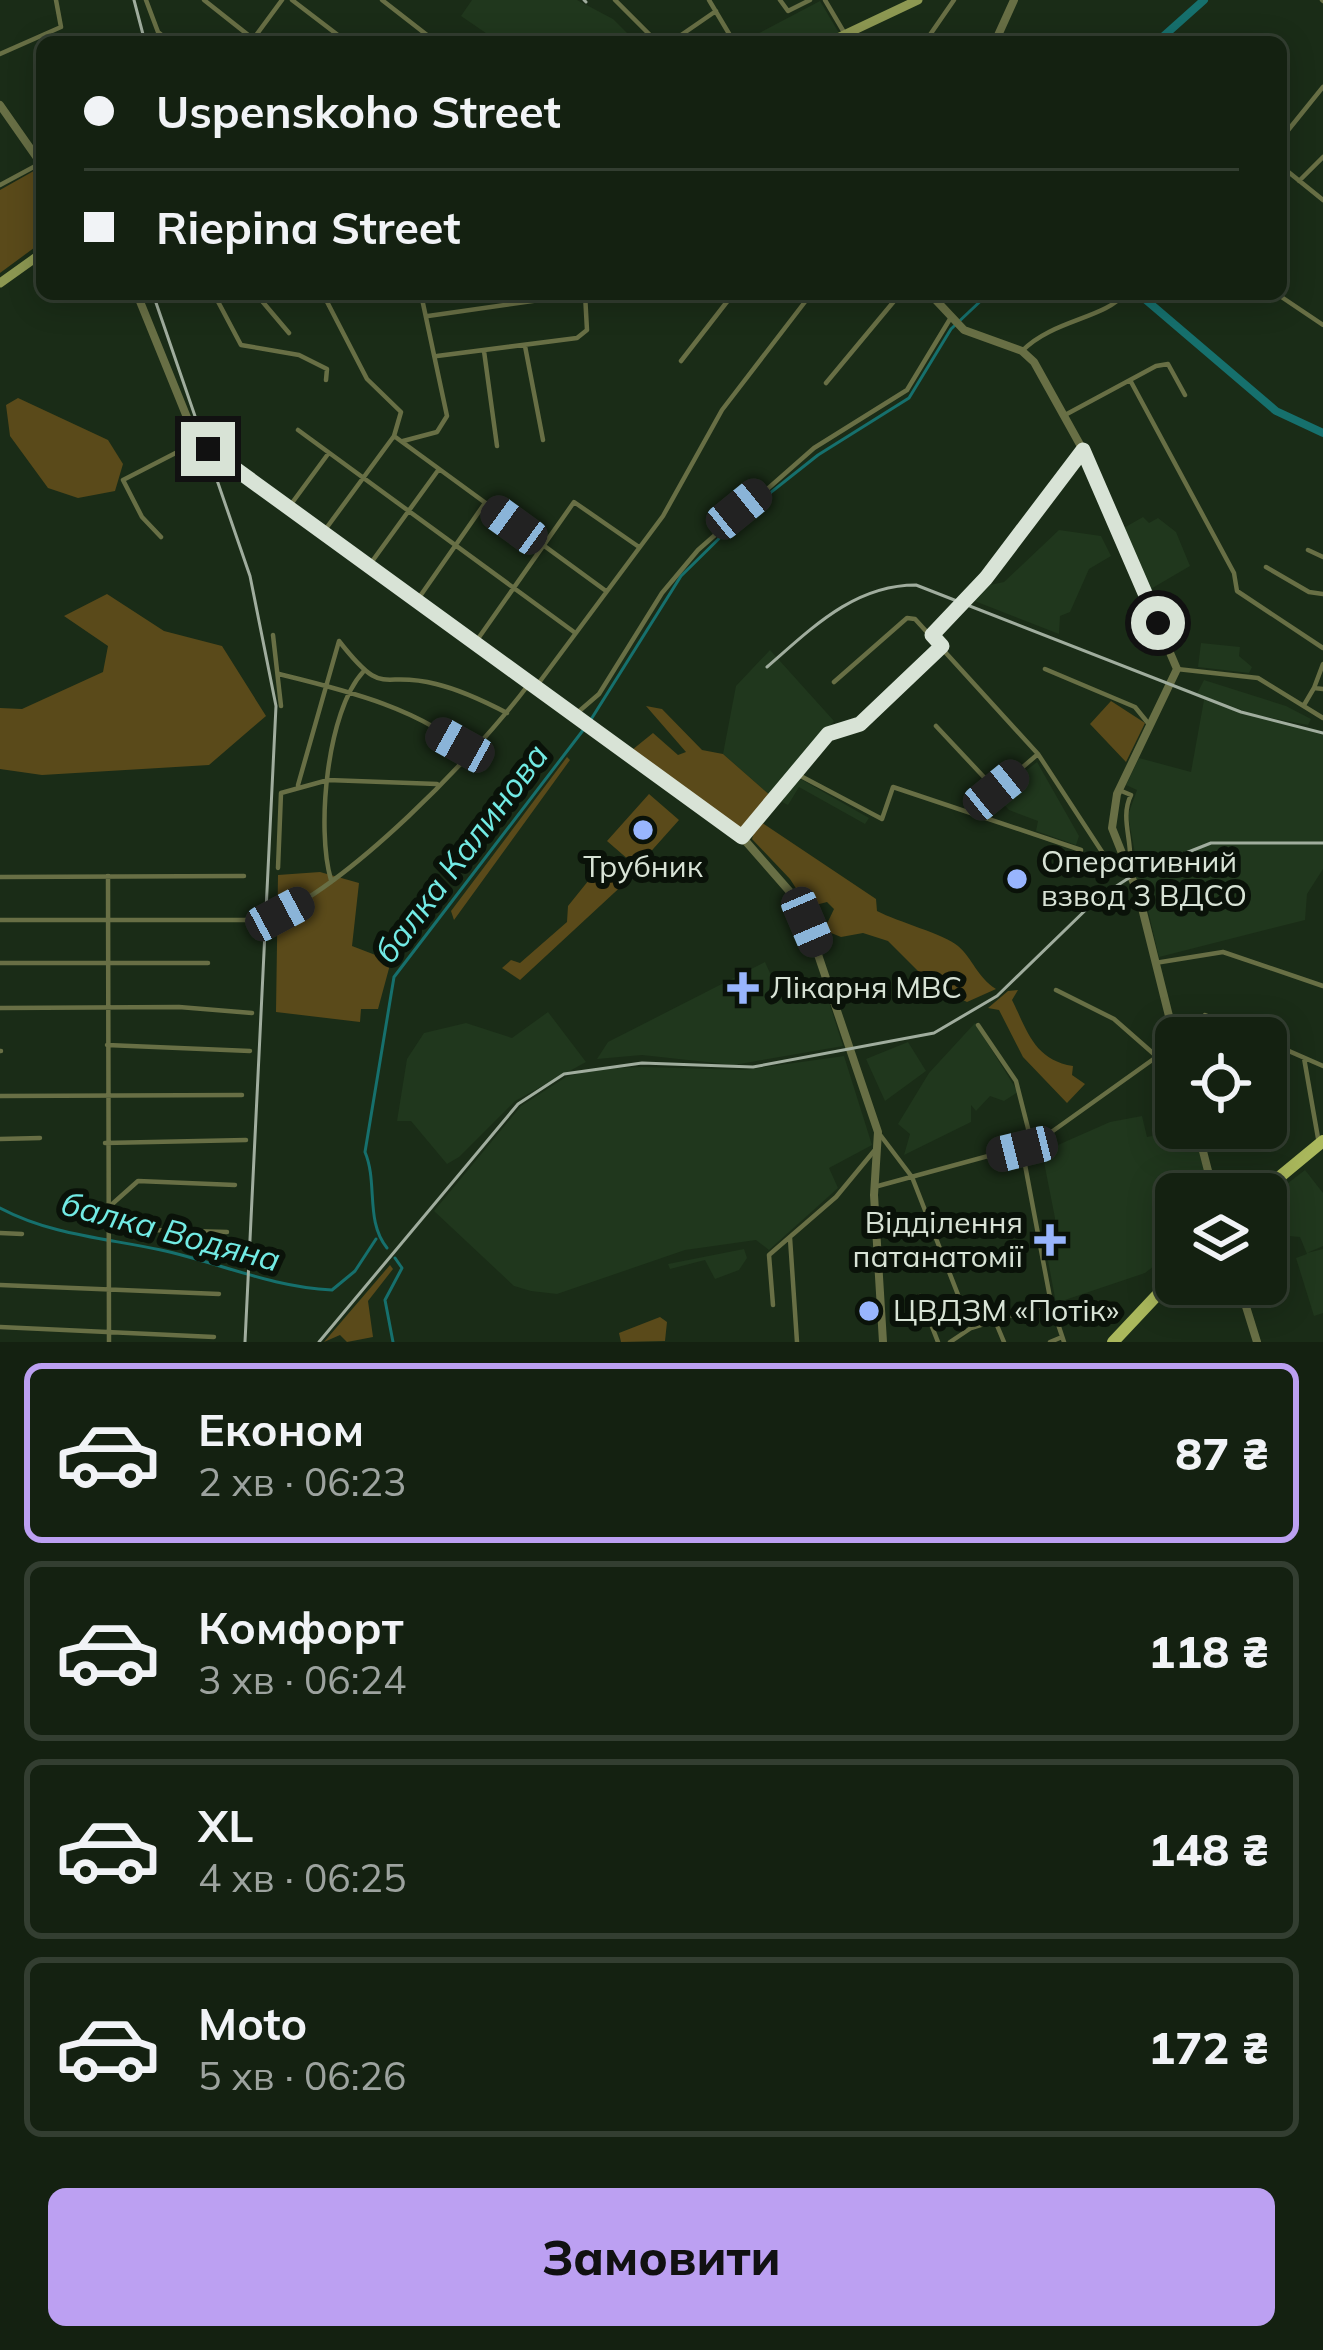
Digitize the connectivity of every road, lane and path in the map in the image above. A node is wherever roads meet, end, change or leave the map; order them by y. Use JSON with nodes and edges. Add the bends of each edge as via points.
{"nodes":[{"id":1,"x":56,"y":0,"type":"edge"},
{"id":2,"x":146,"y":0,"type":"edge"},
{"id":3,"x":204,"y":0,"type":"edge"},
{"id":4,"x":282,"y":0,"type":"edge"},
{"id":5,"x":292,"y":0,"type":"edge"},
{"id":6,"x":382,"y":0,"type":"edge"},
{"id":7,"x":615,"y":0,"type":"edge"},
{"id":8,"x":709,"y":0,"type":"edge"},
{"id":9,"x":780,"y":0,"type":"edge"},
{"id":10,"x":810,"y":0,"type":"edge"},
{"id":11,"x":825,"y":0,"type":"edge"},
{"id":12,"x":918,"y":0,"type":"edge"},
{"id":13,"x":954,"y":0,"type":"edge"},
{"id":14,"x":1014,"y":0,"type":"edge"},
{"id":15,"x":716,"y":11,"type":"junction"},
{"id":16,"x":845,"y":34,"type":"junction"},
{"id":17,"x":41,"y":36,"type":"edge"},
{"id":18,"x":163,"y":36,"type":"edge"},
{"id":19,"x":248,"y":36,"type":"edge"},
{"id":20,"x":257,"y":36,"type":"edge"},
{"id":21,"x":339,"y":36,"type":"edge"},
{"id":22,"x":428,"y":36,"type":"edge"},
{"id":23,"x":651,"y":36,"type":"edge"},
{"id":24,"x":680,"y":36,"type":"edge"},
{"id":25,"x":731,"y":36,"type":"edge"},
{"id":26,"x":841,"y":36,"type":"edge"},
{"id":27,"x":929,"y":36,"type":"edge"},
{"id":28,"x":998,"y":36,"type":"edge"},
{"id":29,"x":36,"y":38,"type":"edge"},
{"id":30,"x":0,"y":54,"type":"edge"},
{"id":31,"x":1323,"y":87,"type":"edge"},
{"id":32,"x":0,"y":105,"type":"edge"},
{"id":33,"x":1287,"y":132,"type":"edge"},
{"id":34,"x":36,"y":157,"type":"edge"},
{"id":35,"x":1323,"y":157,"type":"edge"},
{"id":36,"x":36,"y":167,"type":"edge"},
{"id":37,"x":1287,"y":171,"type":"edge"},
{"id":38,"x":1299,"y":181,"type":"junction"},
{"id":39,"x":0,"y":185,"type":"edge"},
{"id":40,"x":1322,"y":198,"type":"edge"},
{"id":41,"x":36,"y":258,"type":"edge"},
{"id":42,"x":0,"y":283,"type":"edge"},
{"id":43,"x":138,"y":300,"type":"edge"},
{"id":44,"x":217,"y":300,"type":"edge"},
{"id":45,"x":261,"y":300,"type":"edge"},
{"id":46,"x":326,"y":300,"type":"edge"},
{"id":47,"x":423,"y":300,"type":"edge"},
{"id":48,"x":541,"y":300,"type":"edge"},
{"id":49,"x":585,"y":300,"type":"edge"},
{"id":50,"x":728,"y":300,"type":"edge"},
{"id":51,"x":806,"y":300,"type":"edge"},
{"id":52,"x":895,"y":300,"type":"edge"},
{"id":53,"x":935,"y":300,"type":"edge"},
{"id":54,"x":1118,"y":300,"type":"edge"},
{"id":55,"x":1286,"y":300,"type":"edge"},
{"id":56,"x":428,"y":316,"type":"junction"},
{"id":57,"x":957,"y":324,"type":"junction"},
{"id":58,"x":1323,"y":325,"type":"edge"},
{"id":59,"x":289,"y":333,"type":"dead end"},
{"id":60,"x":525,"y":345,"type":"junction"},
{"id":61,"x":484,"y":351,"type":"junction"},
{"id":62,"x":1022,"y":351,"type":"junction"},
{"id":63,"x":436,"y":356,"type":"junction"},
{"id":64,"x":682,"y":361,"type":"dead end"},
{"id":65,"x":326,"y":380,"type":"dead end"},
{"id":66,"x":1130,"y":380,"type":"junction"},
{"id":67,"x":826,"y":383,"type":"dead end"},
{"id":68,"x":1185,"y":394,"type":"dead end"},
{"id":69,"x":1064,"y":415,"type":"junction"},
{"id":70,"x":298,"y":430,"type":"dead end"},
{"id":71,"x":394,"y":436,"type":"junction"},
{"id":72,"x":544,"y":440,"type":"dead end"},
{"id":73,"x":197,"y":442,"type":"junction"},
{"id":74,"x":402,"y":442,"type":"junction"},
{"id":75,"x":497,"y":446,"type":"dead end"},
{"id":76,"x":1083,"y":450,"type":"junction"},
{"id":77,"x":328,"y":454,"type":"junction"},
{"id":78,"x":439,"y":469,"type":"junction"},
{"id":79,"x":362,"y":477,"type":"junction"},
{"id":80,"x":485,"y":503,"type":"junction"},
{"id":81,"x":287,"y":509,"type":"junction"},
{"id":82,"x":409,"y":511,"type":"junction"},
{"id":83,"x":322,"y":534,"type":"junction"},
{"id":84,"x":161,"y":536,"type":"dead end"},
{"id":85,"x":455,"y":545,"type":"junction"},
{"id":86,"x":544,"y":546,"type":"junction"},
{"id":87,"x":639,"y":547,"type":"junction"},
{"id":88,"x":1308,"y":550,"type":"dead end"},
{"id":89,"x":1323,"y":556,"type":"edge"},
{"id":90,"x":1266,"y":567,"type":"dead end"},
{"id":91,"x":368,"y":568,"type":"junction"},
{"id":92,"x":514,"y":587,"type":"junction"},
{"id":93,"x":606,"y":591,"type":"junction"},
{"id":94,"x":1323,"y":594,"type":"edge"},
{"id":95,"x":416,"y":603,"type":"junction"},
{"id":96,"x":575,"y":633,"type":"junction"},
{"id":97,"x":273,"y":634,"type":"dead end"},
{"id":98,"x":932,"y":635,"type":"junction"},
{"id":99,"x":473,"y":645,"type":"junction"},
{"id":100,"x":942,"y":646,"type":"junction"},
{"id":101,"x":1323,"y":648,"type":"edge"},
{"id":102,"x":1323,"y":664,"type":"edge"},
{"id":103,"x":1046,"y":669,"type":"dead end"},
{"id":104,"x":1177,"y":669,"type":"junction"},
{"id":105,"x":363,"y":672,"type":"junction"},
{"id":106,"x":279,"y":674,"type":"junction"},
{"id":107,"x":834,"y":682,"type":"dead end"},
{"id":108,"x":322,"y":685,"type":"junction"},
{"id":109,"x":532,"y":686,"type":"junction"},
{"id":110,"x":1314,"y":688,"type":"junction"},
{"id":111,"x":1323,"y":688,"type":"edge"},
{"id":112,"x":347,"y":693,"type":"junction"},
{"id":113,"x":1304,"y":705,"type":"junction"},
{"id":114,"x":281,"y":706,"type":"dead end"},
{"id":115,"x":507,"y":712,"type":"junction"},
{"id":116,"x":1323,"y":718,"type":"edge"},
{"id":117,"x":584,"y":722,"type":"junction"},
{"id":118,"x":1148,"y":723,"type":"junction"},
{"id":119,"x":936,"y":726,"type":"dead end"},
{"id":120,"x":470,"y":754,"type":"junction"},
{"id":121,"x":1038,"y":754,"type":"junction"},
{"id":122,"x":795,"y":773,"type":"junction"},
{"id":123,"x":328,"y":780,"type":"junction"},
{"id":124,"x":438,"y":784,"type":"junction"},
{"id":125,"x":298,"y":785,"type":"junction"},
{"id":126,"x":1119,"y":790,"type":"junction"},
{"id":127,"x":742,"y":837,"type":"junction"},
{"id":128,"x":1081,"y":850,"type":"dead end"},
{"id":129,"x":278,"y":868,"type":"dead end"},
{"id":130,"x":108,"y":876,"type":"junction"},
{"id":131,"x":244,"y":876,"type":"dead end"},
{"id":132,"x":0,"y":877,"type":"edge"},
{"id":133,"x":331,"y":881,"type":"junction"},
{"id":134,"x":0,"y":920,"type":"edge"},
{"id":135,"x":107,"y":920,"type":"junction"},
{"id":136,"x":0,"y":963,"type":"edge"},
{"id":137,"x":107,"y":963,"type":"junction"},
{"id":138,"x":1156,"y":963,"type":"junction"},
{"id":139,"x":208,"y":964,"type":"dead end"},
{"id":140,"x":1323,"y":986,"type":"edge"},
{"id":141,"x":1056,"y":991,"type":"dead end"},
{"id":142,"x":107,"y":1007,"type":"junction"},
{"id":143,"x":0,"y":1008,"type":"edge"},
{"id":144,"x":252,"y":1013,"type":"dead end"},
{"id":145,"x":1205,"y":1015,"type":"dead end"},
{"id":146,"x":1169,"y":1017,"type":"edge"},
{"id":147,"x":1210,"y":1017,"type":"edge"},
{"id":148,"x":978,"y":1025,"type":"dead end"},
{"id":149,"x":107,"y":1046,"type":"junction"},
{"id":150,"x":250,"y":1051,"type":"dead end"},
{"id":151,"x":1287,"y":1051,"type":"edge"},
{"id":152,"x":1155,"y":1054,"type":"joint"},
{"id":153,"x":1304,"y":1058,"type":"junction"},
{"id":154,"x":1323,"y":1066,"type":"edge"},
{"id":155,"x":107,"y":1092,"type":"junction"},
{"id":156,"x":242,"y":1095,"type":"dead end"},
{"id":157,"x":0,"y":1096,"type":"edge"},
{"id":158,"x":878,"y":1132,"type":"junction"},
{"id":159,"x":0,"y":1138,"type":"edge"},
{"id":160,"x":40,"y":1138,"type":"dead end"},
{"id":161,"x":246,"y":1140,"type":"dead end"},
{"id":162,"x":1320,"y":1141,"type":"edge"},
{"id":163,"x":105,"y":1143,"type":"junction"},
{"id":164,"x":1033,"y":1144,"type":"junction"},
{"id":165,"x":877,"y":1146,"type":"junction"},
{"id":166,"x":1022,"y":1149,"type":"junction"},
{"id":167,"x":1323,"y":1161,"type":"edge"},
{"id":168,"x":1283,"y":1173,"type":"edge"},
{"id":169,"x":912,"y":1177,"type":"junction"},
{"id":170,"x":235,"y":1185,"type":"dead end"},
{"id":171,"x":874,"y":1187,"type":"junction"},
{"id":172,"x":110,"y":1206,"type":"junction"},
{"id":173,"x":111,"y":1229,"type":"junction"},
{"id":174,"x":227,"y":1232,"type":"dead end"},
{"id":175,"x":0,"y":1233,"type":"edge"},
{"id":176,"x":22,"y":1234,"type":"dead end"},
{"id":177,"x":790,"y":1238,"type":"junction"},
{"id":178,"x":0,"y":1285,"type":"edge"},
{"id":179,"x":110,"y":1290,"type":"junction"},
{"id":180,"x":219,"y":1294,"type":"dead end"},
{"id":181,"x":920,"y":1296,"type":"dead end"},
{"id":182,"x":1155,"y":1297,"type":"edge"},
{"id":183,"x":1051,"y":1303,"type":"junction"},
{"id":184,"x":773,"y":1305,"type":"dead end"},
{"id":185,"x":1246,"y":1305,"type":"edge"},
{"id":186,"x":996,"y":1323,"type":"junction"},
{"id":187,"x":0,"y":1327,"type":"edge"},
{"id":188,"x":21,"y":1328,"type":"junction"},
{"id":189,"x":971,"y":1328,"type":"junction"},
{"id":190,"x":65,"y":1330,"type":"junction"},
{"id":191,"x":109,"y":1332,"type":"junction"},
{"id":192,"x":214,"y":1337,"type":"dead end"},
{"id":193,"x":1063,"y":1340,"type":"edge"},
{"id":194,"x":20,"y":1342,"type":"edge"},
{"id":195,"x":64,"y":1342,"type":"edge"},
{"id":196,"x":109,"y":1342,"type":"edge"},
{"id":197,"x":797,"y":1342,"type":"edge"},
{"id":198,"x":883,"y":1342,"type":"edge"},
{"id":199,"x":938,"y":1342,"type":"edge"},
{"id":200,"x":950,"y":1342,"type":"edge"},
{"id":201,"x":1004,"y":1342,"type":"edge"},
{"id":202,"x":1050,"y":1342,"type":"edge"},
{"id":203,"x":1113,"y":1342,"type":"edge"},
{"id":204,"x":1257,"y":1342,"type":"edge"}],
"edges":[{"from":1,"to":17,"type":"street","via":[[61,27]]},
{"from":2,"to":18,"type":"street"},
{"from":3,"to":19,"type":"street"},
{"from":4,"to":20,"type":"street"},
{"from":5,"to":21,"type":"street"},
{"from":6,"to":22,"type":"street"},
{"from":7,"to":23,"type":"street"},
{"from":8,"to":15,"type":"street"},
{"from":9,"to":10,"type":"street","via":[[788,11]]},
{"from":11,"to":16,"type":"street"},
{"from":12,"to":16,"type":"main road"},
{"from":13,"to":27,"type":"street"},
{"from":14,"to":28,"type":"street"},
{"from":15,"to":24,"type":"street"},
{"from":15,"to":25,"type":"street"},
{"from":16,"to":26,"type":"main road"},
{"from":29,"to":30,"type":"street"},
{"from":31,"to":33,"type":"street"},
{"from":32,"to":34,"type":"street"},
{"from":35,"to":38,"type":"street"},
{"from":36,"to":39,"type":"street"},
{"from":37,"to":38,"type":"street"},
{"from":38,"to":40,"type":"street"},
{"from":41,"to":42,"type":"main road"},
{"from":43,"to":73,"type":"street"},
{"from":44,"to":65,"type":"street","via":[[241,345],[316,362],[327,369]]},
{"from":45,"to":59,"type":"street"},
{"from":46,"to":71,"type":"street","via":[[367,379],[401,412]]},
{"from":47,"to":56,"type":"street"},
{"from":48,"to":56,"type":"street"},
{"from":49,"to":60,"type":"street","via":[[588,324],[577,338]]},
{"from":50,"to":64,"type":"street"},
{"from":51,"to":87,"type":"street","via":[[722,410]]},
{"from":52,"to":67,"type":"street"},
{"from":53,"to":57,"type":"street"},
{"from":54,"to":62,"type":"street","via":[[1040,334]]},
{"from":55,"to":58,"type":"street"},
{"from":56,"to":63,"type":"street"},
{"from":57,"to":62,"type":"street"},
{"from":57,"to":117,"type":"street","via":[[907,390],[814,448],[698,550],[662,593]]},
{"from":60,"to":61,"type":"street"},
{"from":60,"to":72,"type":"street"},
{"from":61,"to":63,"type":"street"},
{"from":61,"to":75,"type":"street"},
{"from":62,"to":69,"type":"street"},
{"from":63,"to":74,"type":"street","via":[[444,424]]},
{"from":66,"to":68,"type":"street","via":[[1168,364]]},
{"from":66,"to":69,"type":"street"},
{"from":66,"to":101,"type":"street","via":[[1238,591]]},
{"from":69,"to":76,"type":"street"},
{"from":70,"to":77,"type":"street"},
{"from":71,"to":74,"type":"street"},
{"from":71,"to":79,"type":"street"},
{"from":73,"to":81,"type":"street"},
{"from":73,"to":84,"type":"street","via":[[123,480]]},
{"from":74,"to":78,"type":"street"},
{"from":76,"to":98,"type":"street"},
{"from":76,"to":104,"type":"street"},
{"from":77,"to":79,"type":"street"},
{"from":77,"to":81,"type":"street"},
{"from":78,"to":80,"type":"street"},
{"from":78,"to":82,"type":"street"},
{"from":79,"to":82,"type":"street"},
{"from":79,"to":83,"type":"street"},
{"from":80,"to":85,"type":"street"},
{"from":80,"to":86,"type":"street"},
{"from":81,"to":83,"type":"street"},
{"from":82,"to":85,"type":"street"},
{"from":82,"to":91,"type":"street"},
{"from":83,"to":91,"type":"street"},
{"from":85,"to":92,"type":"street"},
{"from":85,"to":95,"type":"street"},
{"from":86,"to":87,"type":"street","via":[[574,502]]},
{"from":86,"to":92,"type":"street"},
{"from":86,"to":93,"type":"street"},
{"from":87,"to":93,"type":"street"},
{"from":88,"to":89,"type":"street"},
{"from":90,"to":94,"type":"street"},
{"from":91,"to":95,"type":"street"},
{"from":92,"to":96,"type":"street"},
{"from":92,"to":99,"type":"street"},
{"from":93,"to":96,"type":"street"},
{"from":95,"to":99,"type":"street"},
{"from":96,"to":109,"type":"street"},
{"from":97,"to":106,"type":"street"},
{"from":98,"to":100,"type":"street"},
{"from":98,"to":107,"type":"street","via":[[907,618]]},
{"from":99,"to":109,"type":"street"},
{"from":100,"to":121,"type":"street"},
{"from":100,"to":122,"type":"street","via":[[860,724],[828,734]]},
{"from":102,"to":110,"type":"street"},
{"from":103,"to":118,"type":"street","via":[[1135,706]]},
{"from":104,"to":113,"type":"street","via":[[1258,678]]},
{"from":104,"to":118,"type":"street"},
{"from":105,"to":108,"type":"street","via":[[339,641]]},
{"from":105,"to":112,"type":"street"},
{"from":105,"to":115,"type":"street","via":[[394,684],[436,683]]},
{"from":106,"to":108,"type":"street"},
{"from":106,"to":114,"type":"street"},
{"from":108,"to":112,"type":"street"},
{"from":108,"to":125,"type":"street"},
{"from":109,"to":115,"type":"street"},
{"from":109,"to":117,"type":"street"},
{"from":110,"to":111,"type":"street"},
{"from":110,"to":113,"type":"street"},
{"from":112,"to":120,"type":"street","via":[[420,722]]},
{"from":112,"to":123,"type":"street"},
{"from":113,"to":116,"type":"street"},
{"from":115,"to":120,"type":"street"},
{"from":117,"to":127,"type":"street"},
{"from":118,"to":126,"type":"street"},
{"from":119,"to":121,"type":"street","via":[[996,790]]},
{"from":120,"to":124,"type":"street"},
{"from":121,"to":126,"type":"street","via":[[1119,868],[1130,862],[1131,847],[1131,795]]},
{"from":122,"to":127,"type":"street"},
{"from":122,"to":128,"type":"street","via":[[881,819],[893,787]]},
{"from":123,"to":124,"type":"street"},
{"from":123,"to":125,"type":"street"},
{"from":123,"to":133,"type":"street"},
{"from":124,"to":133,"type":"street"},
{"from":125,"to":129,"type":"street","via":[[281,793]]},
{"from":126,"to":138,"type":"street","via":[[1112,828]]},
{"from":127,"to":158,"type":"street","via":[[807,922]]},
{"from":130,"to":131,"type":"street"},
{"from":130,"to":132,"type":"street"},
{"from":130,"to":135,"type":"street"},
{"from":133,"to":135,"type":"street","via":[[280,914],[252,919]]},
{"from":134,"to":135,"type":"street"},
{"from":135,"to":137,"type":"street"},
{"from":136,"to":137,"type":"street"},
{"from":137,"to":139,"type":"street"},
{"from":137,"to":142,"type":"street"},
{"from":138,"to":140,"type":"street","via":[[1223,952]]},
{"from":138,"to":146,"type":"street"},
{"from":141,"to":152,"type":"street","via":[[1114,1018]]},
{"from":142,"to":143,"type":"street"},
{"from":142,"to":144,"type":"street"},
{"from":142,"to":149,"type":"street"},
{"from":145,"to":147,"type":"street"},
{"from":148,"to":164,"type":"street","via":[[1016,1082]]},
{"from":149,"to":150,"type":"street"},
{"from":149,"to":155,"type":"street"},
{"from":151,"to":153,"type":"street"},
{"from":152,"to":164,"type":"street"},
{"from":153,"to":154,"type":"street"},
{"from":153,"to":162,"type":"street"},
{"from":155,"to":156,"type":"street"},
{"from":155,"to":157,"type":"street"},
{"from":155,"to":163,"type":"street"},
{"from":158,"to":165,"type":"street"},
{"from":158,"to":169,"type":"street"},
{"from":159,"to":160,"type":"street"},
{"from":161,"to":163,"type":"street"},
{"from":162,"to":167,"type":"street"},
{"from":162,"to":168,"type":"main road"},
{"from":163,"to":172,"type":"street"},
{"from":164,"to":166,"type":"street"},
{"from":165,"to":171,"type":"street"},
{"from":165,"to":177,"type":"street"},
{"from":166,"to":169,"type":"street"},
{"from":166,"to":183,"type":"street"},
{"from":169,"to":171,"type":"street"},
{"from":169,"to":189,"type":"street"},
{"from":170,"to":172,"type":"street","via":[[138,1181]]},
{"from":171,"to":198,"type":"street"},
{"from":172,"to":173,"type":"street"},
{"from":173,"to":174,"type":"street"},
{"from":173,"to":179,"type":"street"},
{"from":175,"to":176,"type":"street"},
{"from":177,"to":184,"type":"street","via":[[767,1260]]},
{"from":177,"to":197,"type":"street"},
{"from":178,"to":179,"type":"street"},
{"from":179,"to":180,"type":"street"},
{"from":179,"to":191,"type":"street"},
{"from":181,"to":199,"type":"street"},
{"from":182,"to":203,"type":"main road"},
{"from":183,"to":186,"type":"street"},
{"from":183,"to":193,"type":"street"},
{"from":185,"to":204,"type":"street"},
{"from":186,"to":189,"type":"street"},
{"from":186,"to":201,"type":"street"},
{"from":187,"to":188,"type":"street"},
{"from":188,"to":190,"type":"street"},
{"from":188,"to":194,"type":"street"},
{"from":189,"to":200,"type":"street"},
{"from":190,"to":191,"type":"street"},
{"from":190,"to":195,"type":"street"},
{"from":191,"to":192,"type":"street"},
{"from":191,"to":196,"type":"street"},
{"from":193,"to":202,"type":"street"}]}
